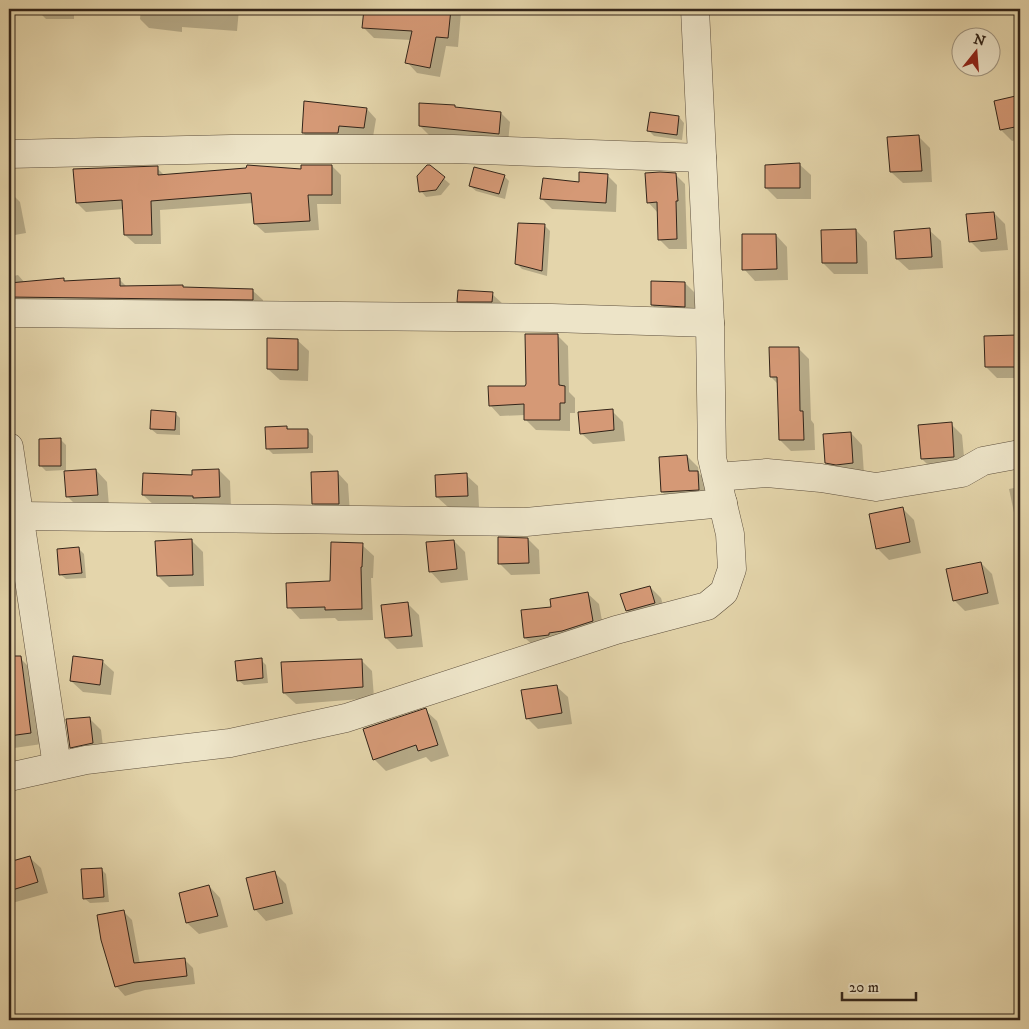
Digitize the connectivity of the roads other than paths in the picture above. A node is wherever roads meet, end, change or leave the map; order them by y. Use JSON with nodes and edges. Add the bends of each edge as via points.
{"nodes":[{"id":1,"x":696,"y":9,"type":"edge"},
{"id":2,"x":9,"y":154,"type":"edge"},
{"id":3,"x":702,"y":158,"type":"junction"},
{"id":4,"x":9,"y":313,"type":"edge"},
{"id":5,"x":710,"y":323,"type":"junction"},
{"id":6,"x":9,"y":446,"type":"edge"},
{"id":7,"x":1020,"y":454,"type":"edge"},
{"id":8,"x":717,"y":476,"type":"junction"},
{"id":9,"x":722,"y":503,"type":"junction"},
{"id":10,"x":20,"y":516,"type":"junction"},
{"id":11,"x":57,"y":766,"type":"junction"},
{"id":12,"x":9,"y":777,"type":"edge"}],
"edges":[{"from":1,"to":3,"type":"street"},
{"from":2,"to":3,"type":"street","via":[[231,148],[433,149]]},
{"from":3,"to":5,"type":"street"},
{"from":4,"to":5,"type":"street","via":[[552,318]]},
{"from":5,"to":8,"type":"street","via":[[712,458]]},
{"from":6,"to":10,"type":"street"},
{"from":7,"to":8,"type":"street","via":[[983,460],[962,473],[876,487],[767,473]]},
{"from":8,"to":9,"type":"street"},
{"from":9,"to":10,"type":"street","via":[[526,522]]},
{"from":9,"to":11,"type":"street","via":[[730,534],[732,569],[724,592],[708,606],[616,630],[346,718],[230,743]]},
{"from":10,"to":11,"type":"street"},
{"from":11,"to":12,"type":"street"}]}
